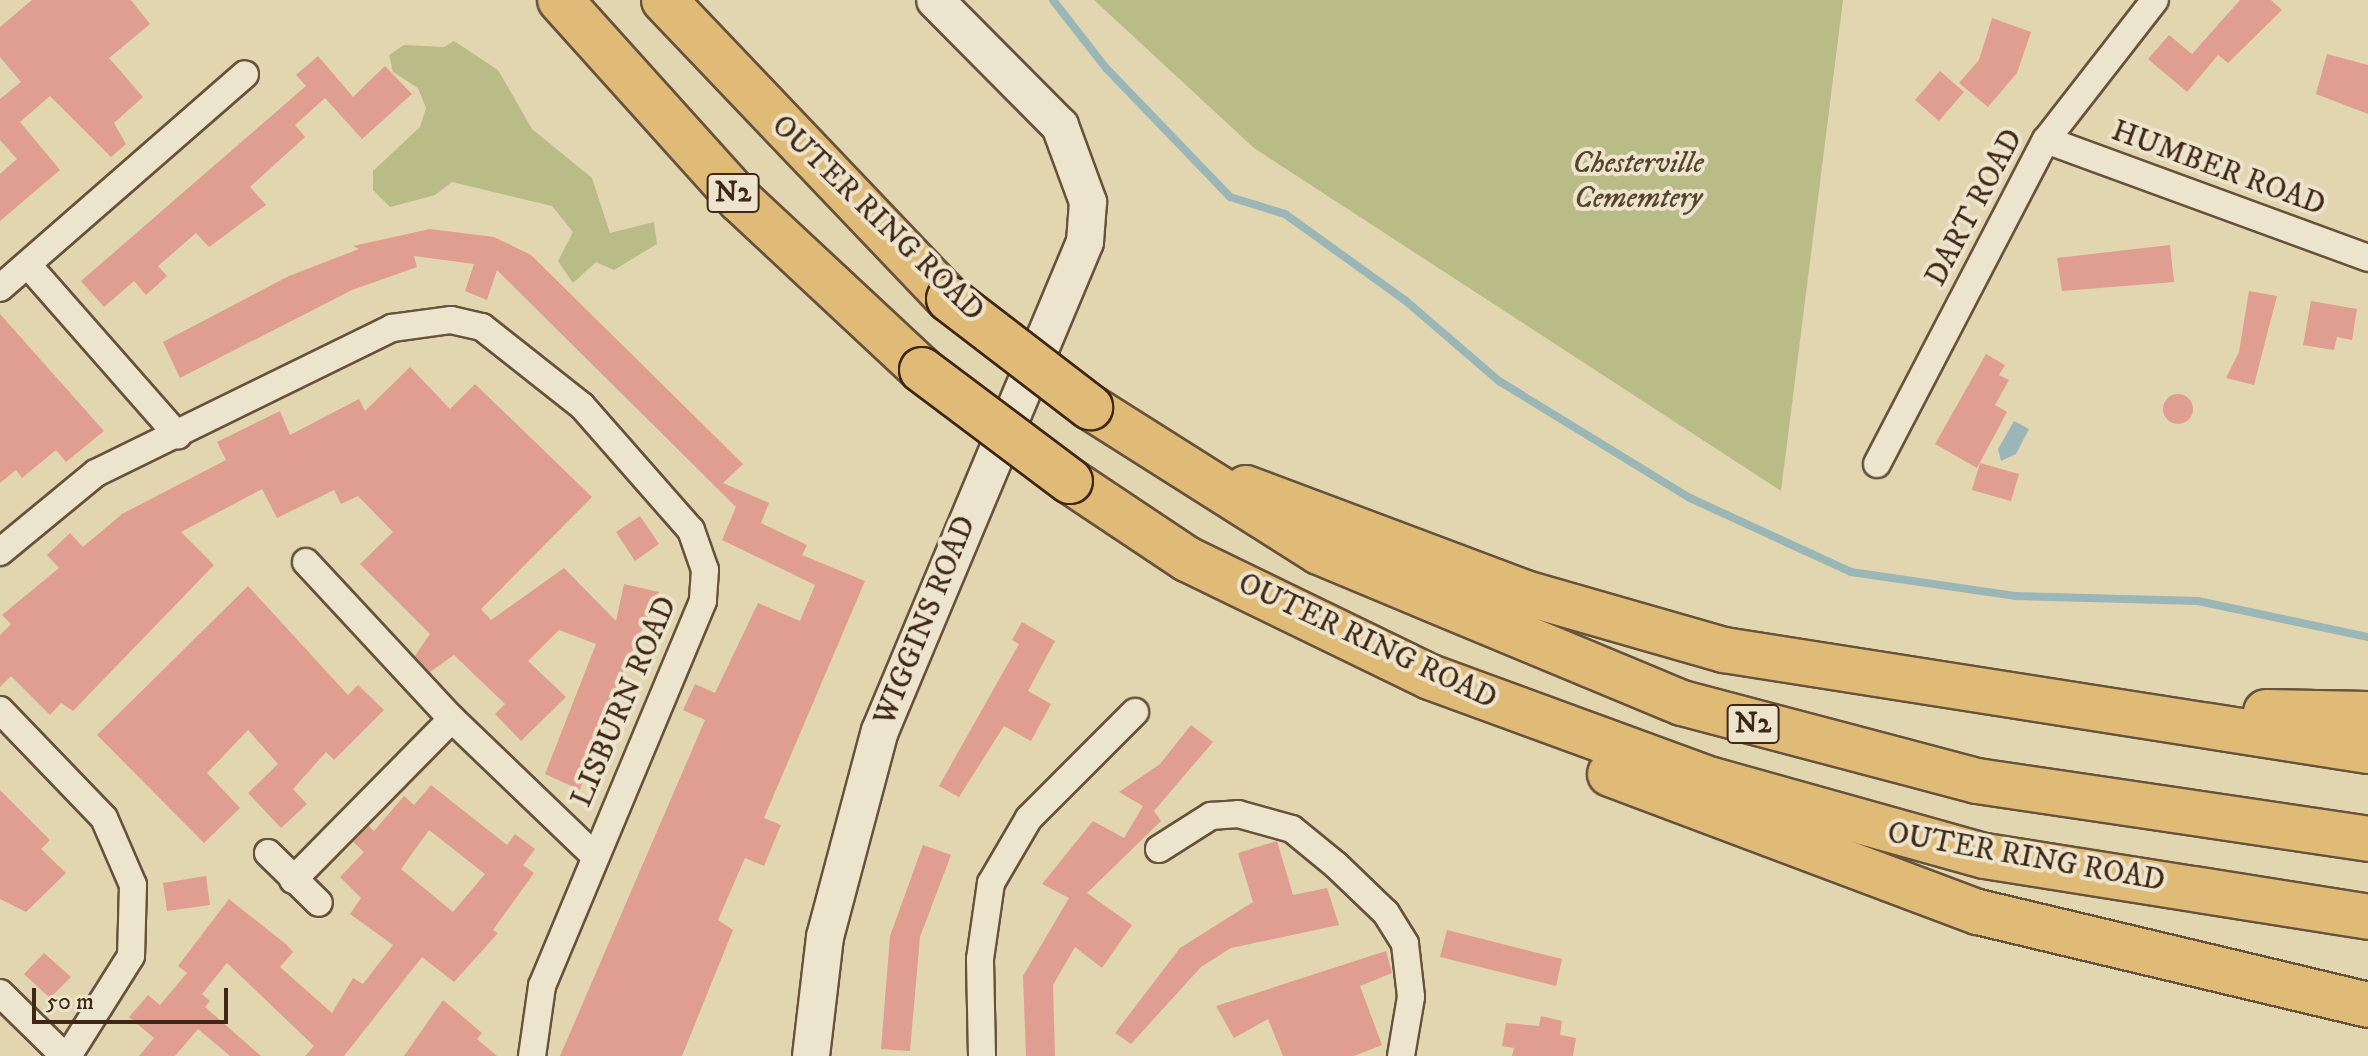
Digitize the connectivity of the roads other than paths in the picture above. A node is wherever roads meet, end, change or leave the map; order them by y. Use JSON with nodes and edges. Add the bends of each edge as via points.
{"nodes":[{"id":1,"x":560,"y":0,"type":"edge"},
{"id":2,"x":664,"y":0,"type":"edge"},
{"id":3,"x":935,"y":0,"type":"edge"},
{"id":4,"x":2155,"y":0,"type":"edge"},
{"id":5,"x":245,"y":74,"type":"dead end"},
{"id":6,"x":2046,"y":140,"type":"junction"},
{"id":7,"x":2368,"y":258,"type":"edge"},
{"id":8,"x":28,"y":265,"type":"junction"},
{"id":9,"x":0,"y":288,"type":"edge"},
{"id":10,"x":178,"y":436,"type":"junction"},
{"id":11,"x":1877,"y":464,"type":"dead end"},
{"id":12,"x":1184,"y":468,"type":"junction"},
{"id":13,"x":0,"y":552,"type":"edge"},
{"id":14,"x":306,"y":562,"type":"dead end"},
{"id":15,"x":1430,"y":677,"type":"junction"},
{"id":16,"x":0,"y":710,"type":"edge"},
{"id":17,"x":2124,"y":711,"type":"junction"},
{"id":18,"x":1135,"y":712,"type":"dead end"},
{"id":19,"x":2368,"y":714,"type":"edge"},
{"id":20,"x":452,"y":719,"type":"junction"},
{"id":21,"x":2368,"y":751,"type":"edge"},
{"id":22,"x":2368,"y":839,"type":"edge"},
{"id":23,"x":1159,"y":849,"type":"dead end"},
{"id":24,"x":268,"y":853,"type":"dead end"},
{"id":25,"x":595,"y":856,"type":"junction"},
{"id":26,"x":293,"y":880,"type":"junction"},
{"id":27,"x":319,"y":903,"type":"dead end"},
{"id":28,"x":2368,"y":917,"type":"edge"},
{"id":29,"x":2203,"y":965,"type":"junction"},
{"id":30,"x":0,"y":993,"type":"edge"},
{"id":31,"x":2368,"y":993,"type":"edge"},
{"id":32,"x":2368,"y":1005,"type":"edge"},
{"id":33,"x":66,"y":1056,"type":"edge"},
{"id":34,"x":532,"y":1056,"type":"edge"},
{"id":35,"x":811,"y":1056,"type":"edge"},
{"id":36,"x":982,"y":1056,"type":"edge"},
{"id":37,"x":1401,"y":1056,"type":"edge"}],
"edges":[{"from":1,"to":15,"type":"highway","name":"OUTER RING ROAD","number":"N2","bridge":true,"via":[[740,200],[922,370],[1070,481],[1187,559]]},
{"from":2,"to":12,"type":"highway","name":"OUTER RING ROAD","number":"N2","bridge":true,"via":[[949,299],[1090,407]]},
{"from":3,"to":35,"type":"street","name":"WIGGINS ROAD","via":[[1060,126],[1088,202],[1070,289],[913,639],[880,731],[825,937]]},
{"from":4,"to":6,"type":"street","name":"DART ROAD"},
{"from":5,"to":8,"type":"street"},
{"from":6,"to":7,"type":"street","name":"HUMBER ROAD"},
{"from":6,"to":11,"type":"street","name":"DART ROAD"},
{"from":8,"to":9,"type":"street"},
{"from":8,"to":10,"type":"street"},
{"from":10,"to":13,"type":"street","name":"LISBURN ROAD","via":[[96,473]]},
{"from":10,"to":25,"type":"street","name":"LISBURN ROAD","via":[[392,328],[427,321],[482,327],[510,342],[582,406],[658,486],[691,530],[705,570],[697,626]]},
{"from":12,"to":17,"type":"highway","via":[[1333,516],[1525,593],[1724,650]]},
{"from":12,"to":22,"type":"highway","name":"OUTER RING ROAD","number":"N2","via":[[1319,552],[1682,703],[1977,781]]},
{"from":14,"to":20,"type":"street"},
{"from":15,"to":28,"type":"highway","name":"OUTER RING ROAD","number":"N2","via":[[1856,825],[1985,856]]},
{"from":15,"to":29,"type":"highway","via":[[1549,750],[1822,857],[1978,912]]},
{"from":16,"to":33,"type":"street","via":[[104,818],[133,885],[131,956]]},
{"from":17,"to":19,"type":"highway"},
{"from":17,"to":21,"type":"highway"},
{"from":18,"to":36,"type":"street","via":[[1029,818],[991,883],[980,959]]},
{"from":20,"to":25,"type":"street"},
{"from":20,"to":26,"type":"street"},
{"from":23,"to":37,"type":"street","via":[[1211,816],[1238,814],[1292,829],[1336,865],[1386,913],[1405,944],[1411,997]]},
{"from":24,"to":26,"type":"street"},
{"from":25,"to":34,"type":"street","name":"LISBURN ROAD","via":[[542,986]]},
{"from":26,"to":27,"type":"street"},
{"from":29,"to":31,"type":"highway"},
{"from":29,"to":32,"type":"highway"},
{"from":30,"to":33,"type":"street"}]}
